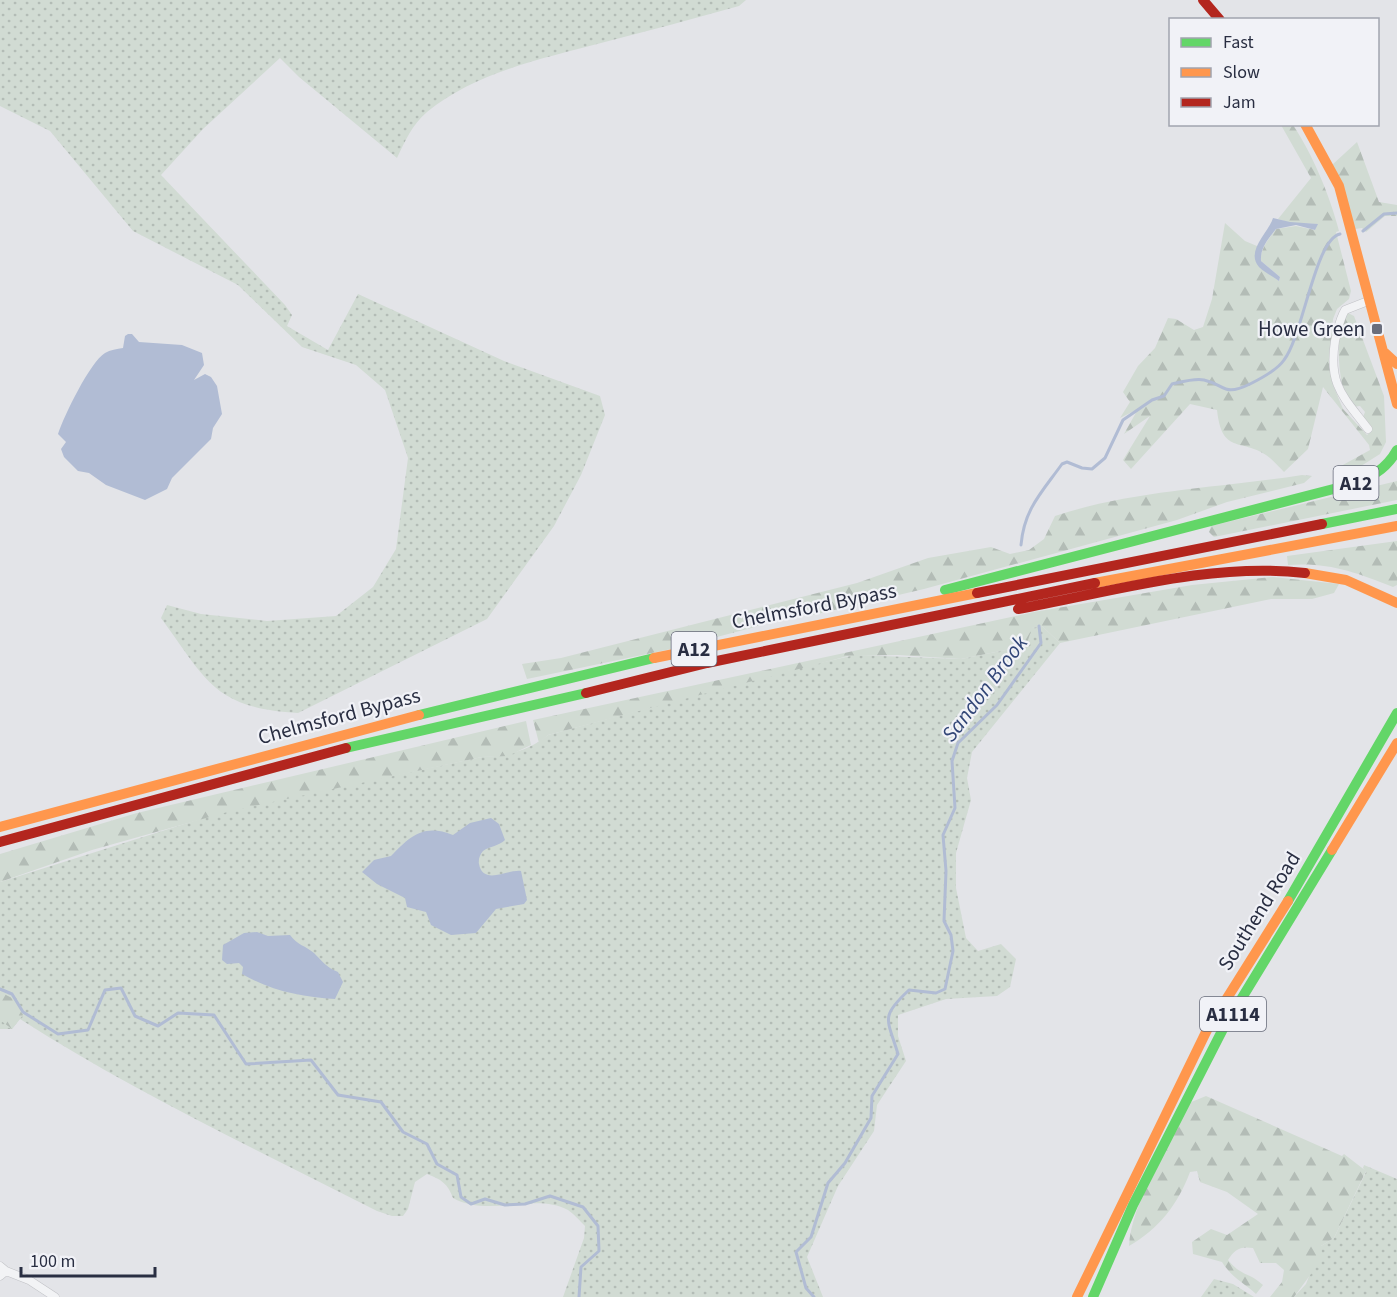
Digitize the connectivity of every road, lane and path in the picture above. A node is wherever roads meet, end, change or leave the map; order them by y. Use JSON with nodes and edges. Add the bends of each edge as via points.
{"nodes":[{"id":1,"x":1203,"y":0,"type":"edge"},
{"id":2,"x":1218,"y":18,"type":"edge"},
{"id":3,"x":1306,"y":126,"type":"edge"},
{"id":4,"x":1368,"y":301,"type":"junction"},
{"id":5,"x":1385,"y":353,"type":"junction"},
{"id":6,"x":1397,"y":364,"type":"edge"},
{"id":7,"x":1397,"y":404,"type":"edge"},
{"id":8,"x":1368,"y":429,"type":"dead end"},
{"id":9,"x":1397,"y":450,"type":"edge"},
{"id":10,"x":1397,"y":509,"type":"edge"},
{"id":11,"x":1397,"y":526,"type":"edge"},
{"id":12,"x":1397,"y":603,"type":"edge"},
{"id":13,"x":780,"y":634,"type":"junction"},
{"id":14,"x":707,"y":663,"type":"junction"},
{"id":15,"x":1397,"y":713,"type":"edge"},
{"id":16,"x":1397,"y":743,"type":"edge"},
{"id":17,"x":0,"y":827,"type":"edge"},
{"id":18,"x":0,"y":842,"type":"edge"},
{"id":19,"x":2,"y":1271,"type":"edge"},
{"id":20,"x":1077,"y":1296,"type":"edge"},
{"id":21,"x":55,"y":1297,"type":"edge"},
{"id":22,"x":1093,"y":1297,"type":"edge"}],
"edges":[{"from":1,"to":2,"type":"main road"},
{"from":3,"to":4,"type":"main road","via":[[1339,186]]},
{"from":4,"to":5,"type":"main road"},
{"from":4,"to":8,"type":"street","via":[[1345,310],[1339,321],[1331,364],[1340,392]]},
{"from":5,"to":6,"type":"main road"},
{"from":5,"to":7,"type":"main road"},
{"from":9,"to":13,"type":"main road","number":"A12","via":[[1385,468],[1349,485]]},
{"from":10,"to":13,"type":"main road","name":"Chelmsford Bypass","number":"A12"},
{"from":11,"to":14,"type":"main road","name":"Chelmsford Bypass","number":"A12","via":[[1185,565]]},
{"from":12,"to":14,"type":"main road","number":"A12","via":[[1341,579],[1298,572],[1235,572]]},
{"from":13,"to":17,"type":"main road","name":"Chelmsford Bypass","number":"A12","via":[[670,654],[385,723]]},
{"from":14,"to":18,"type":"main road","name":"Chelmsford Bypass","number":"A12","via":[[299,759]]},
{"from":15,"to":20,"type":"main road","name":"Southend Road","number":"A1114","via":[[1316,856],[1207,1030]]},
{"from":16,"to":22,"type":"main road","name":"Southend Road","number":"A1114","via":[[1223,1029],[1133,1205]]},
{"from":19,"to":21,"type":"street","via":[[30,1280]]}]}
